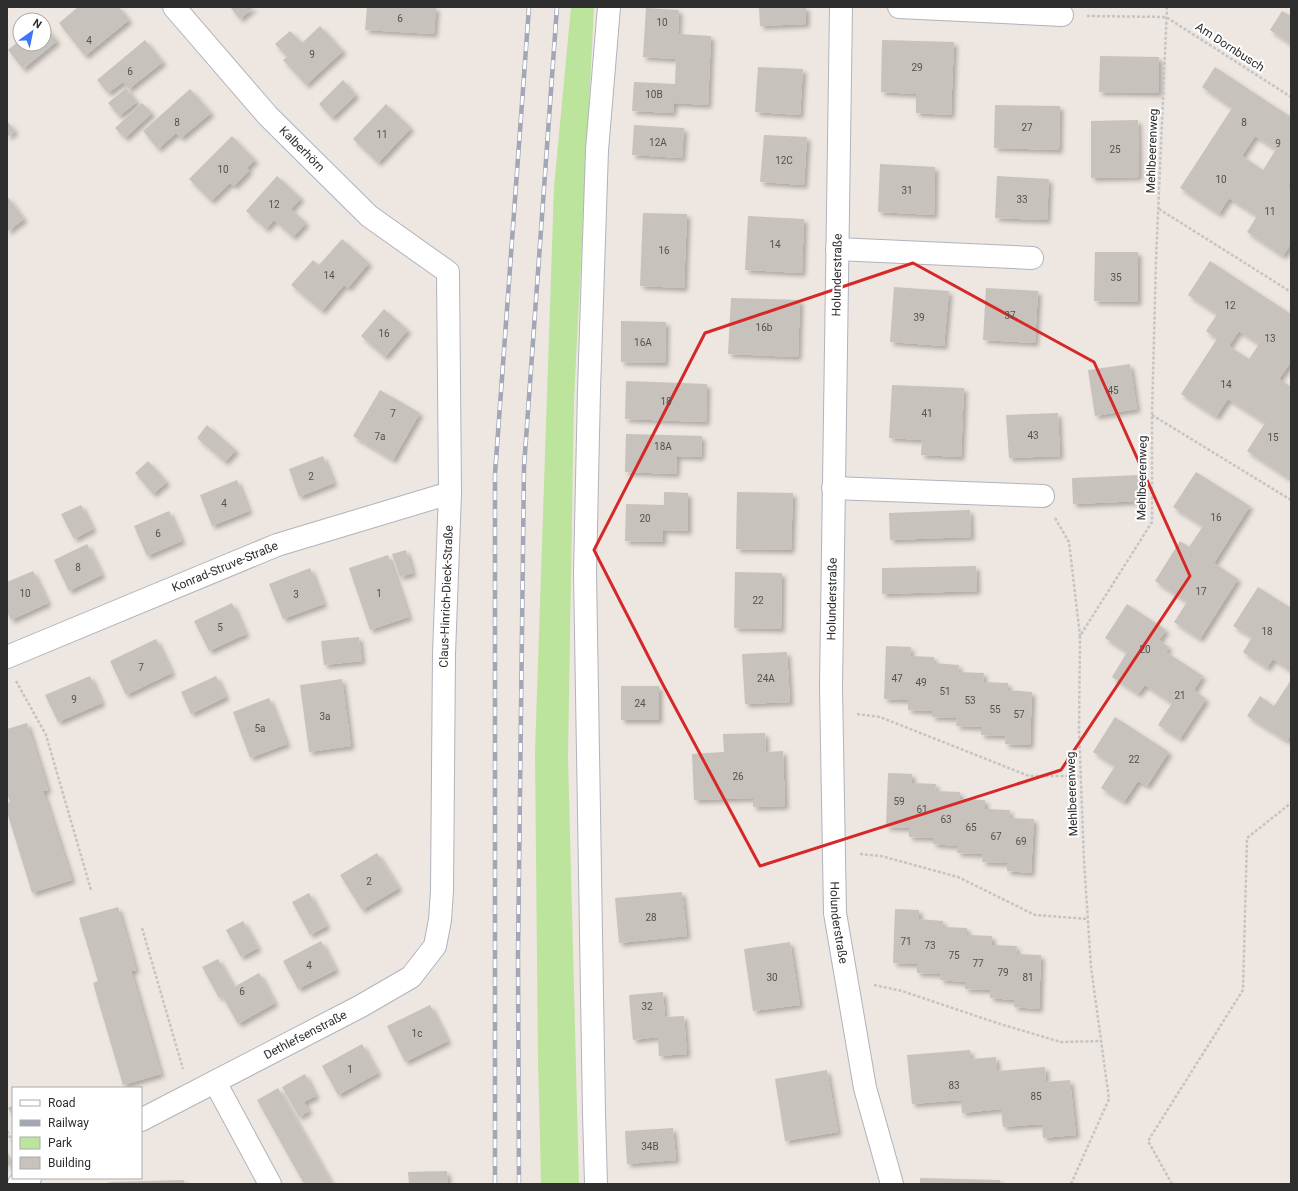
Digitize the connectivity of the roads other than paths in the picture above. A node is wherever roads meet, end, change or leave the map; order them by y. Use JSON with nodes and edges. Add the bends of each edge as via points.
{"nodes":[{"id":1,"x":174,"y":7,"type":"edge"},
{"id":2,"x":609,"y":7,"type":"edge"},
{"id":3,"x":841,"y":7,"type":"edge"},
{"id":4,"x":898,"y":7,"type":"edge"},
{"id":5,"x":1062,"y":15,"type":"road end"},
{"id":6,"x":837,"y":249,"type":"junction"},
{"id":7,"x":1032,"y":258,"type":"dead end"},
{"id":8,"x":448,"y":272,"type":"joint"},
{"id":9,"x":834,"y":488,"type":"junction"},
{"id":10,"x":450,"y":493,"type":"junction"},
{"id":11,"x":1043,"y":496,"type":"road end"},
{"id":12,"x":7,"y":657,"type":"edge"},
{"id":13,"x":440,"y":920,"type":"joint"},
{"id":14,"x":215,"y":1082,"type":"junction"},
{"id":15,"x":142,"y":1119,"type":"edge"},
{"id":16,"x":28,"y":1179,"type":"edge"},
{"id":17,"x":19,"y":1184,"type":"edge"},
{"id":18,"x":270,"y":1184,"type":"edge"},
{"id":19,"x":596,"y":1184,"type":"edge"},
{"id":20,"x":892,"y":1184,"type":"edge"}],
"edges":[{"from":1,"to":8,"type":"street","name":"Kalberhörn","via":[[268,116],[369,216]]},
{"from":2,"to":19,"type":"street","via":[[597,150],[585,572]]},
{"from":3,"to":6,"type":"street","name":"Holunderstraße"},
{"from":4,"to":5,"type":"street"},
{"from":6,"to":7,"type":"street"},
{"from":6,"to":9,"type":"street","name":"Holunderstraße"},
{"from":8,"to":10,"type":"street","name":"Claus-Hinrich-Dieck-Straße"},
{"from":9,"to":11,"type":"street"},
{"from":9,"to":20,"type":"street","name":"Holunderstraße","via":[[831,711],[835,914],[865,1088]]},
{"from":10,"to":12,"type":"street","name":"Konrad-Struve-Straße","via":[[276,545]]},
{"from":10,"to":13,"type":"street","name":"Claus-Hinrich-Dieck-Straße","via":[[444,654]]},
{"from":13,"to":14,"type":"street","name":"Dethlefsenstraße","via":[[435,946],[411,977]]},
{"from":14,"to":15,"type":"street","name":"Dethlefsenstraße"},
{"from":14,"to":18,"type":"street"},
{"from":16,"to":17,"type":"street"}]}
